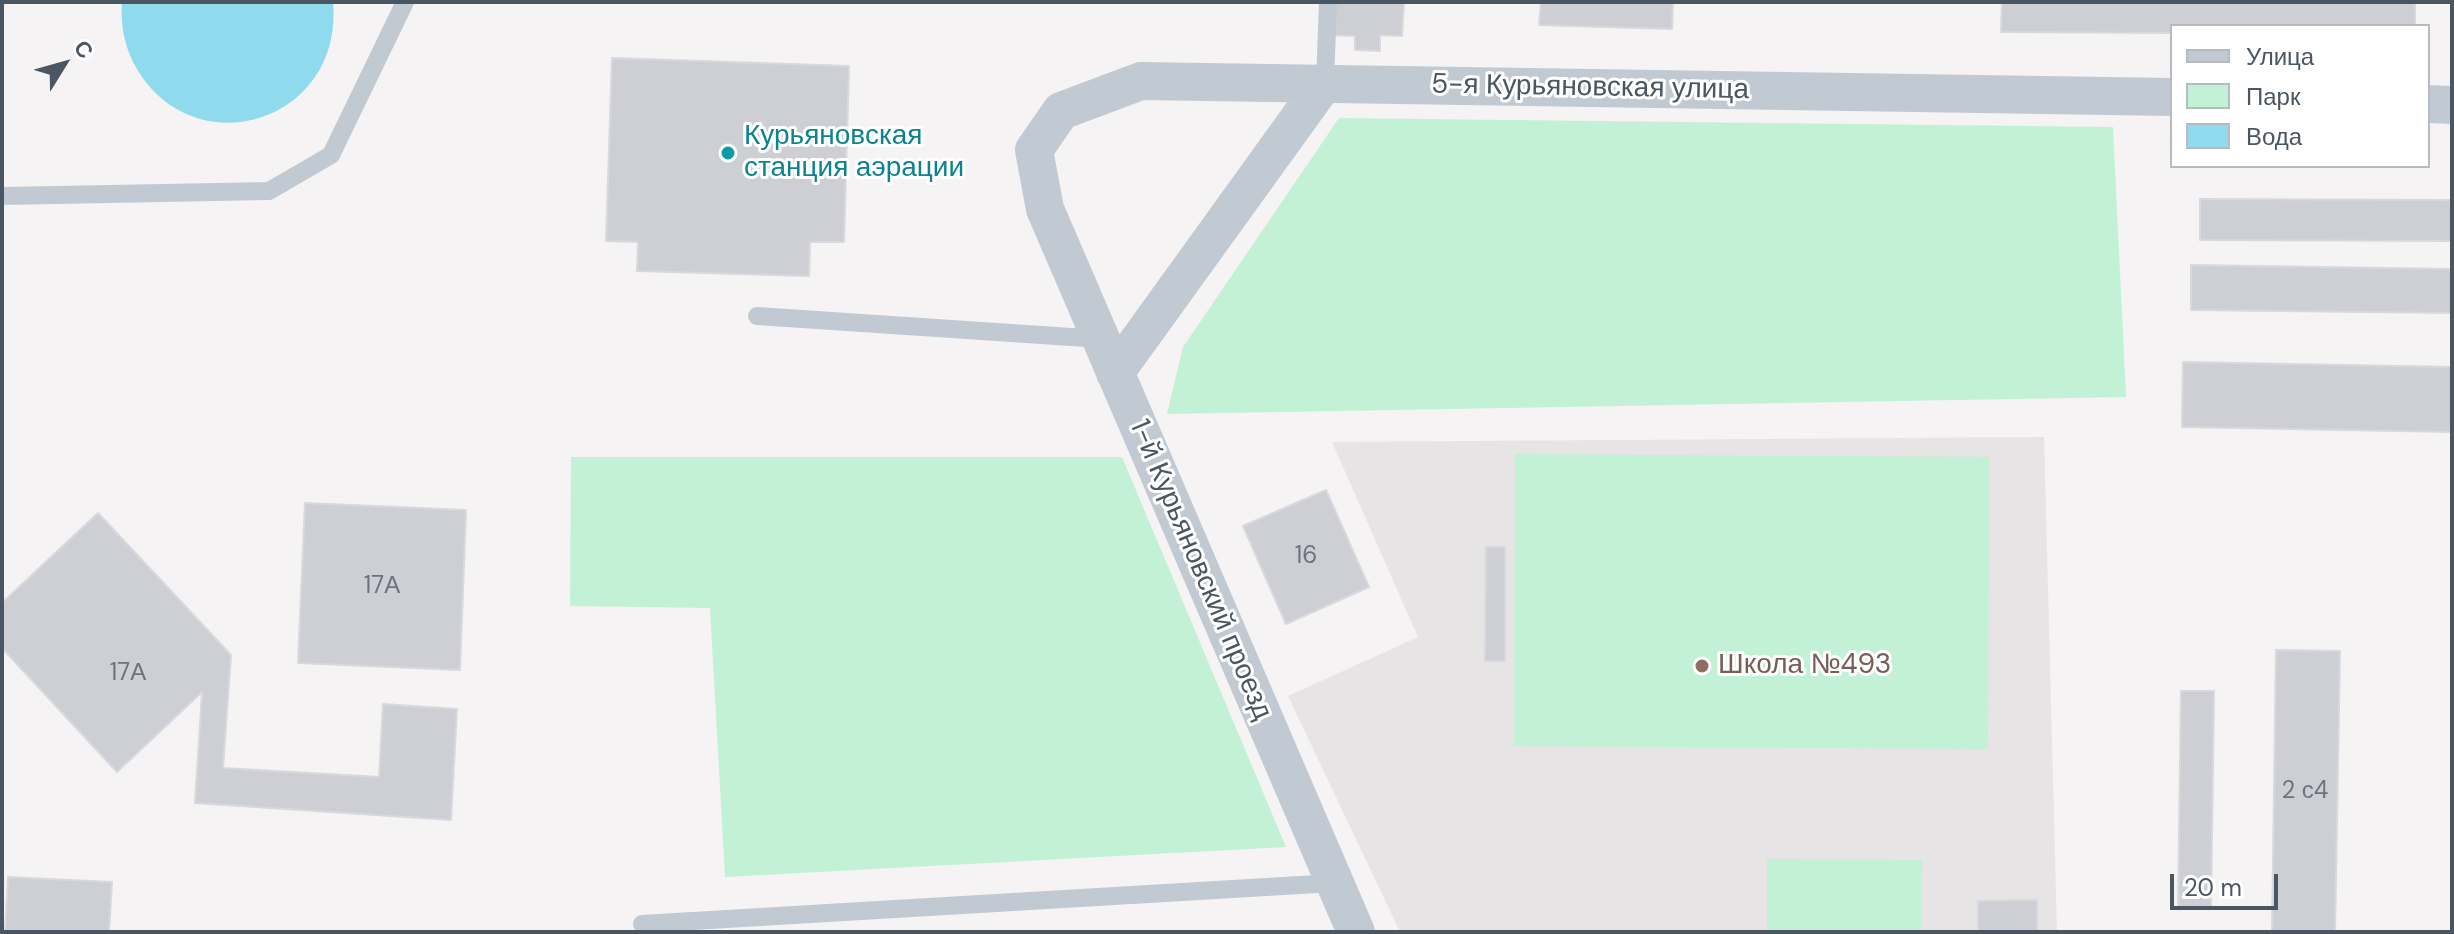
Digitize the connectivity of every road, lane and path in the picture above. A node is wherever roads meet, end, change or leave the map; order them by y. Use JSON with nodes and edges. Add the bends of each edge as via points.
{"nodes":[{"id":1,"x":405,"y":2,"type":"edge"},
{"id":2,"x":1328,"y":2,"type":"edge"},
{"id":3,"x":1325,"y":82,"type":"junction"},
{"id":4,"x":2170,"y":97,"type":"edge"},
{"id":5,"x":2430,"y":104,"type":"edge"},
{"id":6,"x":2452,"y":105,"type":"edge"},
{"id":7,"x":1034,"y":150,"type":"joint"},
{"id":8,"x":2,"y":196,"type":"edge"},
{"id":9,"x":757,"y":316,"type":"dead end"},
{"id":10,"x":1108,"y":356,"type":"junction"},
{"id":11,"x":1334,"y":883,"type":"junction"},
{"id":12,"x":642,"y":924,"type":"dead end"},
{"id":13,"x":1356,"y":932,"type":"edge"}],
"edges":[{"from":1,"to":8,"type":"lane","via":[[331,155],[269,191]]},
{"from":2,"to":3,"type":"lane"},
{"from":3,"to":4,"type":"street","name":"5-я Курьяновская улица"},
{"from":3,"to":7,"type":"street","name":"5-я Курьяновская улица","via":[[1141,81],[1061,111]]},
{"from":3,"to":10,"type":"street"},
{"from":5,"to":6,"type":"street"},
{"from":7,"to":10,"type":"street","name":"1-й Курьяновский проезд","via":[[1045,209]]},
{"from":9,"to":10,"type":"lane"},
{"from":10,"to":11,"type":"street","name":"1-й Курьяновский проезд"},
{"from":11,"to":12,"type":"lane"},
{"from":11,"to":13,"type":"street","name":"1-й Курьяновский проезд"}]}
